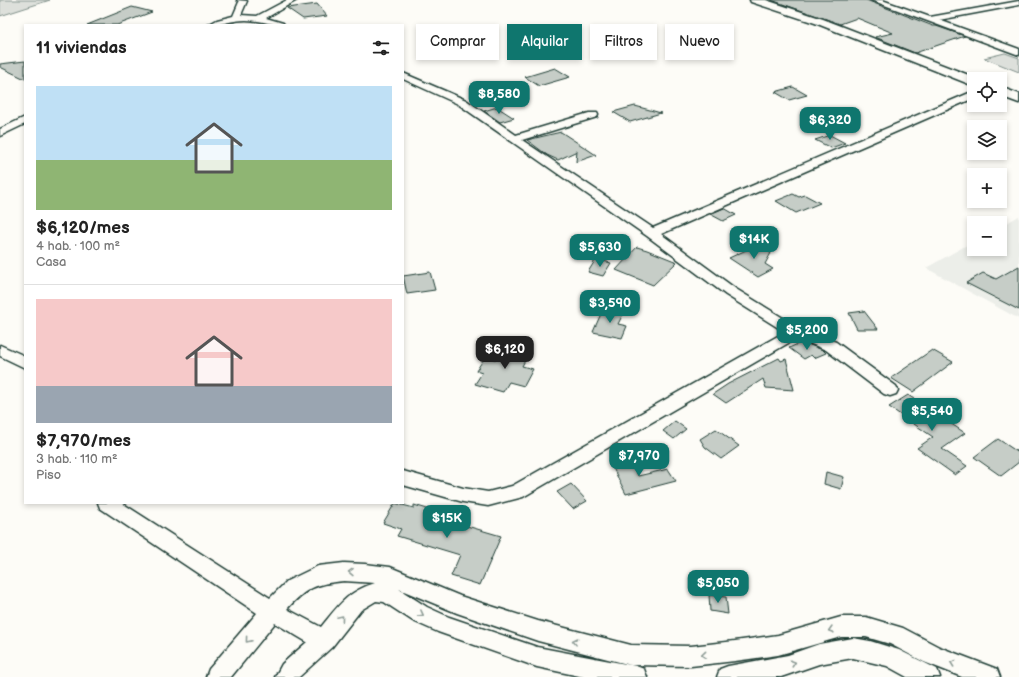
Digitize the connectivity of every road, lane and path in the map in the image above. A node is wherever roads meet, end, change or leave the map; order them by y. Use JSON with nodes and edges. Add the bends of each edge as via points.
{"nodes":[{"id":1,"x":241,"y":0,"type":"edge"},
{"id":2,"x":293,"y":0,"type":"edge"},
{"id":3,"x":754,"y":0,"type":"edge"},
{"id":4,"x":876,"y":0,"type":"edge"},
{"id":5,"x":903,"y":2,"type":"dead end"},
{"id":6,"x":1019,"y":3,"type":"edge"},
{"id":7,"x":889,"y":5,"type":"junction"},
{"id":8,"x":236,"y":18,"type":"junction"},
{"id":9,"x":260,"y":18,"type":"junction"},
{"id":10,"x":930,"y":19,"type":"junction"},
{"id":11,"x":214,"y":24,"type":"edge"},
{"id":12,"x":277,"y":24,"type":"edge"},
{"id":13,"x":1019,"y":52,"type":"edge"},
{"id":14,"x":404,"y":76,"type":"edge"},
{"id":15,"x":967,"y":78,"type":"edge"},
{"id":16,"x":1007,"y":94,"type":"edge"},
{"id":17,"x":967,"y":97,"type":"edge"},
{"id":18,"x":1019,"y":99,"type":"edge"},
{"id":19,"x":593,"y":115,"type":"dead end"},
{"id":20,"x":24,"y":121,"type":"edge"},
{"id":21,"x":0,"y":133,"type":"edge"},
{"id":22,"x":514,"y":139,"type":"junction"},
{"id":23,"x":652,"y":233,"type":"junction"},
{"id":24,"x":796,"y":332,"type":"junction"},
{"id":25,"x":0,"y":350,"type":"edge"},
{"id":26,"x":24,"y":362,"type":"edge"},
{"id":27,"x":890,"y":390,"type":"dead end"},
{"id":28,"x":404,"y":478,"type":"edge"},
{"id":29,"x":109,"y":504,"type":"edge"},
{"id":30,"x":389,"y":585,"type":"junction"},
{"id":31,"x":272,"y":611,"type":"junction"},
{"id":32,"x":866,"y":627,"type":"junction"},
{"id":33,"x":324,"y":640,"type":"junction"},
{"id":34,"x":870,"y":651,"type":"junction"},
{"id":35,"x":217,"y":677,"type":"edge"},
{"id":36,"x":286,"y":677,"type":"edge"},
{"id":37,"x":636,"y":677,"type":"edge"},
{"id":38,"x":728,"y":677,"type":"edge"},
{"id":39,"x":929,"y":677,"type":"edge"},
{"id":40,"x":989,"y":677,"type":"edge"}],
"edges":[{"from":1,"to":8,"type":"street","via":[[243,1]]},
{"from":2,"to":9,"type":"street"},
{"from":3,"to":15,"type":"main road","via":[[819,21]]},
{"from":4,"to":7,"type":"street"},
{"from":5,"to":7,"type":"street"},
{"from":6,"to":10,"type":"street"},
{"from":7,"to":10,"type":"street"},
{"from":8,"to":9,"type":"street"},
{"from":8,"to":11,"type":"street"},
{"from":9,"to":12,"type":"street"},
{"from":10,"to":13,"type":"street"},
{"from":14,"to":22,"type":"street","via":[[462,102]]},
{"from":16,"to":18,"type":"main road"},
{"from":17,"to":23,"type":"street"},
{"from":19,"to":22,"type":"street"},
{"from":20,"to":21,"type":"street"},
{"from":22,"to":23,"type":"street"},
{"from":23,"to":24,"type":"street","via":[[731,292]]},
{"from":24,"to":27,"type":"street","via":[[831,346]]},
{"from":24,"to":28,"type":"street","via":[[517,492],[488,499]]},
{"from":25,"to":26,"type":"street"},
{"from":29,"to":31,"type":"street"},
{"from":30,"to":31,"type":"street","one_way":true,"via":[[365,573],[318,575],[294,587]]},
{"from":32,"to":30,"type":"street","one_way":true,"via":[[841,627],[778,645],[735,651],[690,656],[631,655],[538,631]]},
{"from":33,"to":30,"type":"street","one_way":true,"via":[[354,602]]},
{"from":30,"to":37,"type":"street","one_way":true,"via":[[420,614],[445,625],[538,657]]},
{"from":31,"to":33,"type":"street"},
{"from":31,"to":35,"type":"street","one_way":true},
{"from":32,"to":34,"type":"street"},
{"from":40,"to":32,"type":"street","one_way":true,"via":[[932,655],[895,635]]},
{"from":33,"to":36,"type":"street"},
{"from":38,"to":34,"type":"street","one_way":true,"via":[[853,648]]},
{"from":34,"to":39,"type":"street","via":[[891,658]]}]}
